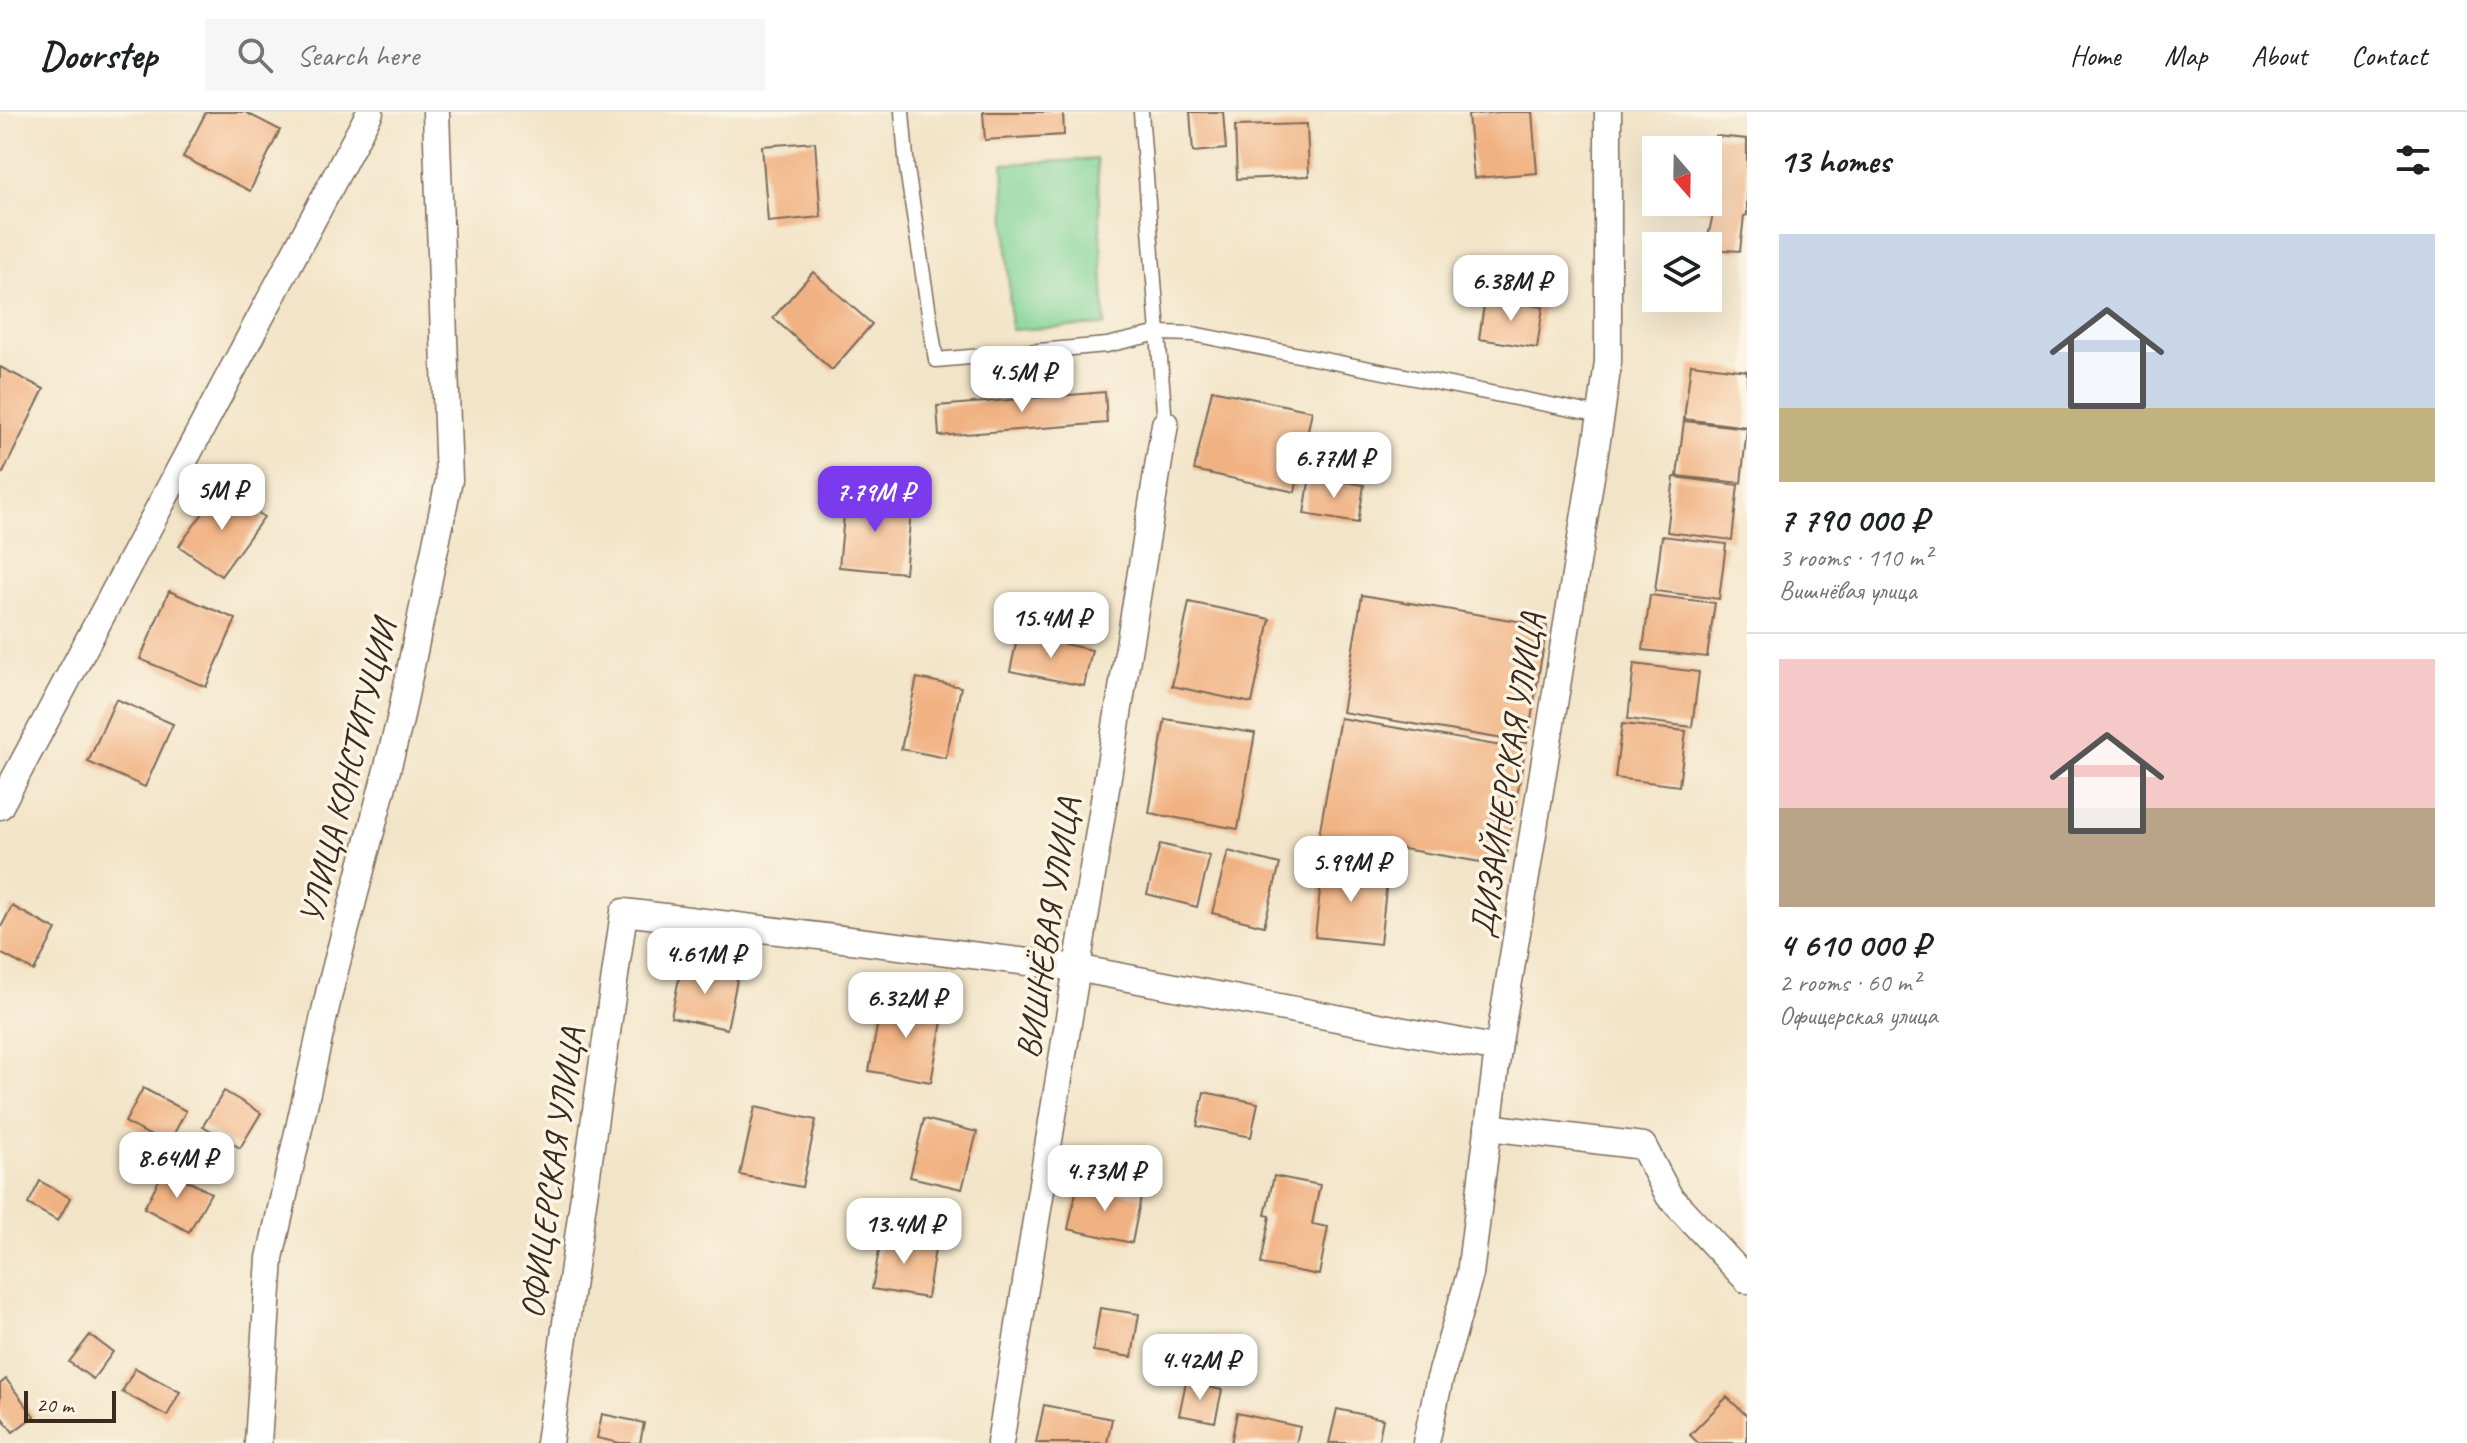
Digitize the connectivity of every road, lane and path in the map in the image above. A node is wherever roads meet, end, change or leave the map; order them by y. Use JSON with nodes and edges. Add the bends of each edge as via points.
{"nodes":[{"id":1,"x":370,"y":112,"type":"edge"},
{"id":2,"x":436,"y":112,"type":"edge"},
{"id":3,"x":902,"y":112,"type":"edge"},
{"id":4,"x":1141,"y":112,"type":"edge"},
{"id":5,"x":1608,"y":112,"type":"edge"},
{"id":6,"x":1159,"y":333,"type":"junction"},
{"id":7,"x":1601,"y":415,"type":"junction"},
{"id":8,"x":1165,"y":424,"type":"joint"},
{"id":9,"x":0,"y":806,"type":"edge"},
{"id":10,"x":1076,"y":968,"type":"junction"},
{"id":11,"x":1498,"y":1049,"type":"junction"},
{"id":12,"x":1488,"y":1127,"type":"junction"},
{"id":13,"x":1747,"y":1280,"type":"edge"},
{"id":14,"x":258,"y":1443,"type":"edge"},
{"id":15,"x":549,"y":1443,"type":"edge"},
{"id":16,"x":1000,"y":1443,"type":"edge"},
{"id":17,"x":1426,"y":1443,"type":"edge"}],
"edges":[{"from":1,"to":9,"type":"street"},
{"from":2,"to":14,"type":"street","name":"УЛИЦА КОНСТИТУЦИИ","via":[[449,480],[400,720],[330,989],[270,1258]]},
{"from":3,"to":6,"type":"lane","via":[[936,360],[1107,345]]},
{"from":4,"to":6,"type":"lane"},
{"from":5,"to":7,"type":"street","name":"ДИЗАЙНЕРСКАЯ УЛИЦА","via":[[1608,362]]},
{"from":6,"to":7,"type":"lane","via":[[1193,334]]},
{"from":6,"to":8,"type":"lane"},
{"from":7,"to":11,"type":"street","name":"ДИЗАЙНЕРСКАЯ УЛИЦА"},
{"from":8,"to":10,"type":"street","name":"ВИШНЁВАЯ УЛИЦА"},
{"from":10,"to":11,"type":"street"},
{"from":10,"to":15,"type":"street","name":"ОФИЦЕРСКАЯ УЛИЦА","via":[[624,912]]},
{"from":10,"to":16,"type":"street","name":"ВИШНЁВАЯ УЛИЦА"},
{"from":11,"to":12,"type":"street","name":"ДИЗАЙНЕРСКАЯ УЛИЦА"},
{"from":12,"to":13,"type":"street","via":[[1643,1146],[1669,1196]]},
{"from":12,"to":17,"type":"street","name":"ДИЗАЙНЕРСКАЯ УЛИЦА","via":[[1470,1274]]}]}
